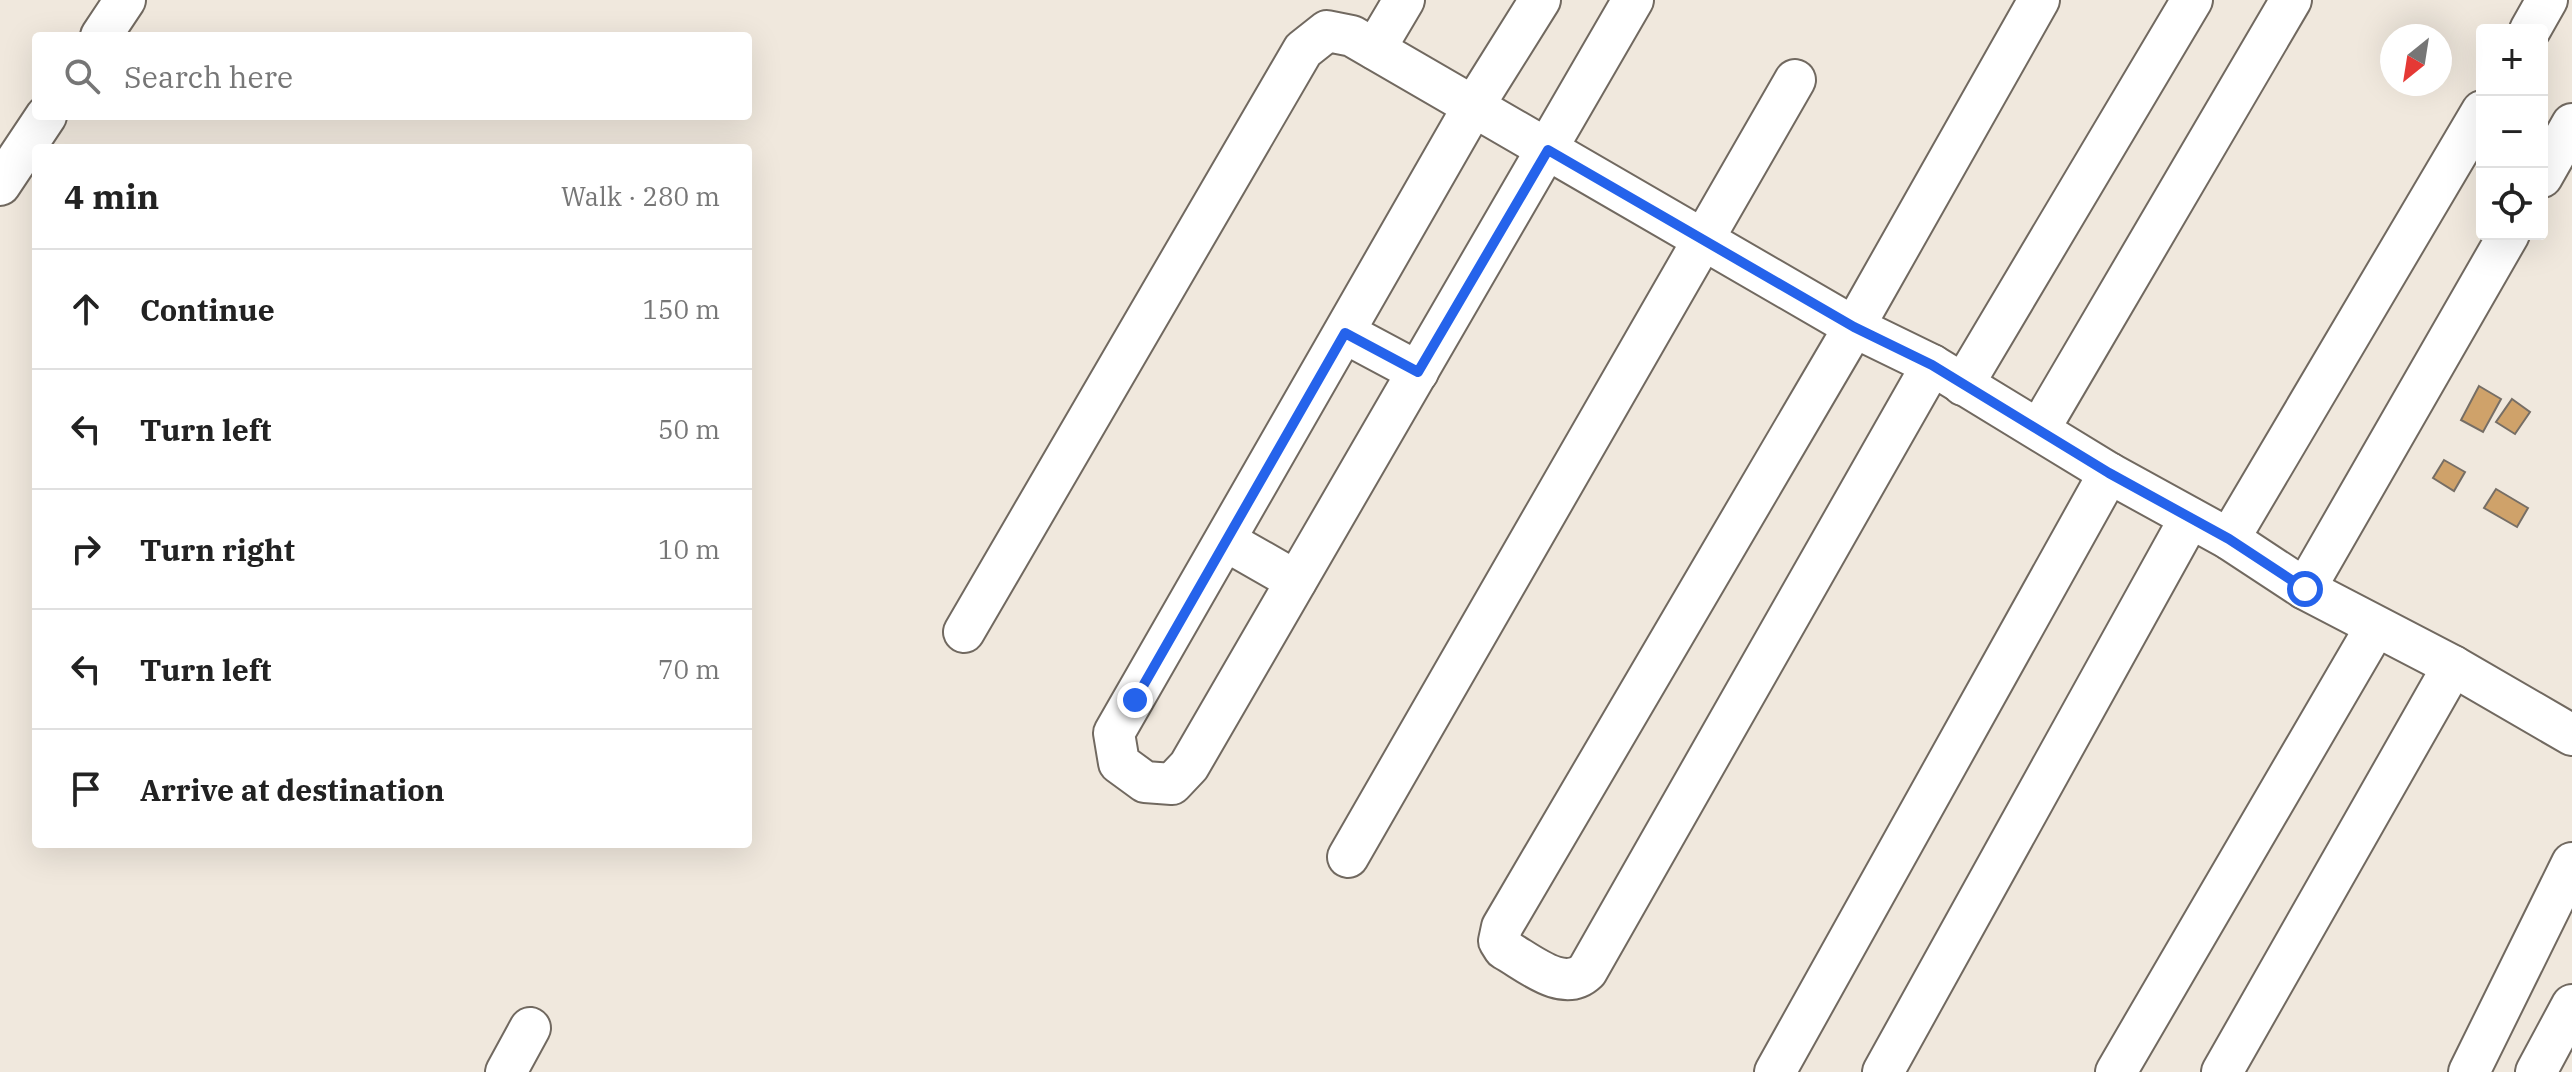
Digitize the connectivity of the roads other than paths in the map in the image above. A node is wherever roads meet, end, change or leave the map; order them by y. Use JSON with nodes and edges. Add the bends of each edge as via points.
{"nodes":[{"id":1,"x":125,"y":0,"type":"edge"},
{"id":2,"x":1404,"y":0,"type":"edge"},
{"id":3,"x":1540,"y":0,"type":"edge"},
{"id":4,"x":1633,"y":0,"type":"edge"},
{"id":5,"x":2039,"y":0,"type":"edge"},
{"id":6,"x":2192,"y":0,"type":"edge"},
{"id":7,"x":2291,"y":0,"type":"edge"},
{"id":8,"x":2547,"y":0,"type":"edge"},
{"id":9,"x":2533,"y":24,"type":"edge"},
{"id":10,"x":104,"y":32,"type":"edge"},
{"id":11,"x":1375,"y":49,"type":"junction"},
{"id":12,"x":1795,"y":80,"type":"dead end"},
{"id":13,"x":1473,"y":107,"type":"junction"},
{"id":14,"x":43,"y":120,"type":"edge"},
{"id":15,"x":2476,"y":121,"type":"edge"},
{"id":16,"x":2572,"y":124,"type":"edge"},
{"id":17,"x":1548,"y":150,"type":"junction"},
{"id":18,"x":2547,"y":168,"type":"edge"},
{"id":19,"x":0,"y":185,"type":"edge"},
{"id":20,"x":1704,"y":240,"type":"junction"},
{"id":21,"x":2506,"y":240,"type":"edge"},
{"id":22,"x":1854,"y":327,"type":"junction"},
{"id":23,"x":1345,"y":333,"type":"junction"},
{"id":24,"x":1418,"y":372,"type":"junction"},
{"id":25,"x":1948,"y":375,"type":"junction"},
{"id":26,"x":2040,"y":428,"type":"junction"},
{"id":27,"x":2109,"y":473,"type":"junction"},
{"id":28,"x":2190,"y":518,"type":"junction"},
{"id":29,"x":2229,"y":539,"type":"junction"},
{"id":30,"x":1226,"y":541,"type":"junction"},
{"id":31,"x":1296,"y":581,"type":"junction"},
{"id":32,"x":2305,"y":589,"type":"junction"},
{"id":33,"x":2375,"y":628,"type":"junction"},
{"id":34,"x":964,"y":632,"type":"dead end"},
{"id":35,"x":2453,"y":666,"type":"junction"},
{"id":36,"x":2572,"y":735,"type":"edge"},
{"id":37,"x":1348,"y":857,"type":"dead end"},
{"id":38,"x":2572,"y":863,"type":"edge"},
{"id":39,"x":2572,"y":1005,"type":"edge"},
{"id":40,"x":530,"y":1028,"type":"dead end"},
{"id":41,"x":506,"y":1072,"type":"edge"},
{"id":42,"x":1775,"y":1072,"type":"edge"},
{"id":43,"x":1883,"y":1072,"type":"edge"},
{"id":44,"x":2116,"y":1072,"type":"edge"},
{"id":45,"x":2222,"y":1072,"type":"edge"},
{"id":46,"x":2469,"y":1072,"type":"edge"},
{"id":47,"x":2536,"y":1072,"type":"edge"}],
"edges":[{"from":1,"to":10,"type":"street"},
{"from":2,"to":11,"type":"street"},
{"from":3,"to":13,"type":"street"},
{"from":4,"to":17,"type":"street"},
{"from":5,"to":22,"type":"street"},
{"from":6,"to":25,"type":"street"},
{"from":7,"to":26,"type":"street"},
{"from":8,"to":9,"type":"street"},
{"from":11,"to":13,"type":"street"},
{"from":11,"to":34,"type":"street","via":[[1352,36],[1327,31],[1303,50]]},
{"from":12,"to":20,"type":"street"},
{"from":13,"to":17,"type":"street"},
{"from":13,"to":23,"type":"street"},
{"from":14,"to":19,"type":"street"},
{"from":15,"to":29,"type":"street"},
{"from":16,"to":18,"type":"street"},
{"from":17,"to":20,"type":"street"},
{"from":17,"to":24,"type":"street"},
{"from":20,"to":22,"type":"street"},
{"from":20,"to":37,"type":"street"},
{"from":21,"to":32,"type":"street"},
{"from":22,"to":25,"type":"street"},
{"from":22,"to":25,"type":"street","via":[[1502,927],[1499,941],[1504,949],[1563,981],[1578,980],[1587,971]]},
{"from":23,"to":24,"type":"street"},
{"from":23,"to":30,"type":"street"},
{"from":24,"to":31,"type":"street"},
{"from":25,"to":26,"type":"street"},
{"from":26,"to":27,"type":"street"},
{"from":27,"to":28,"type":"street"},
{"from":27,"to":42,"type":"street"},
{"from":28,"to":29,"type":"street"},
{"from":28,"to":43,"type":"street"},
{"from":29,"to":32,"type":"street"},
{"from":30,"to":31,"type":"street"},
{"from":30,"to":31,"type":"street","via":[[1114,733],[1119,763],[1145,782],[1172,784],[1189,766]]},
{"from":32,"to":33,"type":"street"},
{"from":33,"to":35,"type":"street"},
{"from":33,"to":44,"type":"street"},
{"from":35,"to":36,"type":"street"},
{"from":35,"to":45,"type":"street"},
{"from":38,"to":46,"type":"street"},
{"from":39,"to":47,"type":"street"},
{"from":40,"to":41,"type":"street"}]}
